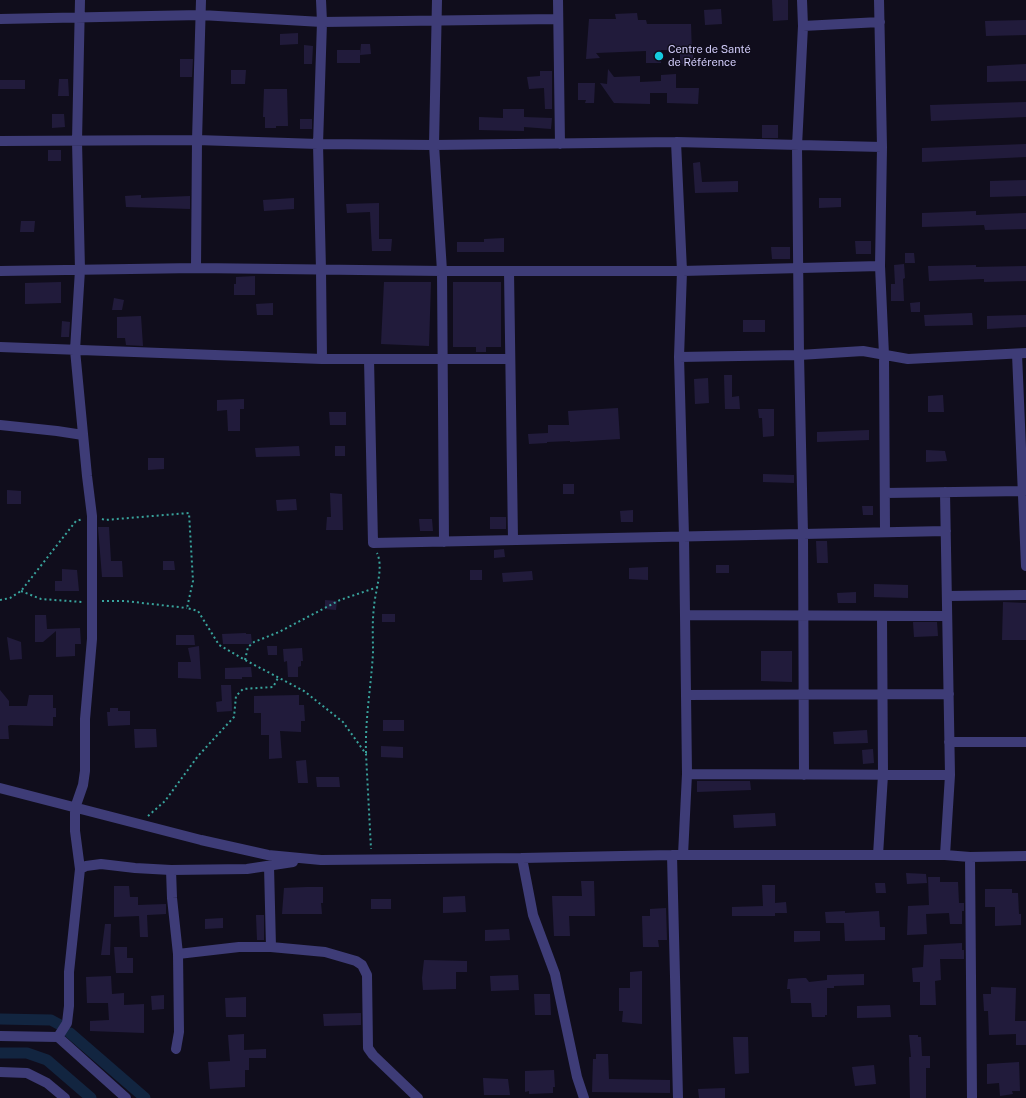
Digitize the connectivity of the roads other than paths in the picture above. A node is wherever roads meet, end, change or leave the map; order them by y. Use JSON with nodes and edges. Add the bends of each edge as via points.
{"nodes":[{"id":1,"x":80,"y":0,"type":"edge"},
{"id":2,"x":201,"y":0,"type":"edge"},
{"id":3,"x":321,"y":0,"type":"edge"},
{"id":4,"x":437,"y":0,"type":"edge"},
{"id":5,"x":558,"y":0,"type":"edge"},
{"id":6,"x":802,"y":0,"type":"edge"},
{"id":7,"x":879,"y":0,"type":"edge"},
{"id":8,"x":201,"y":15,"type":"junction"},
{"id":9,"x":80,"y":17,"type":"junction"},
{"id":10,"x":0,"y":19,"type":"edge"},
{"id":11,"x":558,"y":19,"type":"junction"},
{"id":12,"x":437,"y":21,"type":"junction"},
{"id":13,"x":322,"y":22,"type":"junction"},
{"id":14,"x":880,"y":22,"type":"junction"},
{"id":15,"x":803,"y":26,"type":"junction"},
{"id":16,"x":197,"y":140,"type":"junction"},
{"id":17,"x":0,"y":141,"type":"edge"},
{"id":18,"x":77,"y":141,"type":"junction"},
{"id":19,"x":676,"y":142,"type":"junction"},
{"id":20,"x":318,"y":144,"type":"junction"},
{"id":21,"x":560,"y":144,"type":"junction"},
{"id":22,"x":434,"y":145,"type":"junction"},
{"id":23,"x":797,"y":146,"type":"junction"},
{"id":24,"x":882,"y":147,"type":"junction"},
{"id":25,"x":880,"y":266,"type":"junction"},
{"id":26,"x":196,"y":268,"type":"junction"},
{"id":27,"x":798,"y":268,"type":"junction"},
{"id":28,"x":80,"y":270,"type":"junction"},
{"id":29,"x":321,"y":270,"type":"junction"},
{"id":30,"x":0,"y":271,"type":"edge"},
{"id":31,"x":442,"y":271,"type":"junction"},
{"id":32,"x":509,"y":271,"type":"junction"},
{"id":33,"x":682,"y":271,"type":"junction"},
{"id":34,"x":0,"y":346,"type":"edge"},
{"id":35,"x":75,"y":350,"type":"junction"},
{"id":36,"x":1022,"y":354,"type":"edge"},
{"id":37,"x":799,"y":355,"type":"junction"},
{"id":38,"x":884,"y":355,"type":"junction"},
{"id":39,"x":679,"y":358,"type":"junction"},
{"id":40,"x":322,"y":359,"type":"junction"},
{"id":41,"x":369,"y":359,"type":"junction"},
{"id":42,"x":443,"y":359,"type":"junction"},
{"id":43,"x":510,"y":359,"type":"junction"},
{"id":44,"x":0,"y":425,"type":"edge"},
{"id":45,"x":83,"y":435,"type":"junction"},
{"id":46,"x":1024,"y":491,"type":"junction"},
{"id":47,"x":945,"y":492,"type":"junction"},
{"id":48,"x":885,"y":493,"type":"junction"},
{"id":49,"x":946,"y":531,"type":"junction"},
{"id":50,"x":885,"y":532,"type":"junction"},
{"id":51,"x":803,"y":534,"type":"junction"},
{"id":52,"x":1026,"y":534,"type":"edge"},
{"id":53,"x":684,"y":536,"type":"junction"},
{"id":54,"x":513,"y":540,"type":"junction"},
{"id":55,"x":444,"y":542,"type":"junction"},
{"id":56,"x":1026,"y":566,"type":"edge"},
{"id":57,"x":1026,"y":595,"type":"edge"},
{"id":58,"x":947,"y":596,"type":"junction"},
{"id":59,"x":685,"y":615,"type":"junction"},
{"id":60,"x":803,"y":615,"type":"junction"},
{"id":61,"x":882,"y":616,"type":"junction"},
{"id":62,"x":947,"y":616,"type":"junction"},
{"id":63,"x":882,"y":694,"type":"junction"},
{"id":64,"x":949,"y":694,"type":"junction"},
{"id":65,"x":686,"y":695,"type":"junction"},
{"id":66,"x":804,"y":695,"type":"junction"},
{"id":67,"x":949,"y":742,"type":"junction"},
{"id":68,"x":1026,"y":742,"type":"edge"},
{"id":69,"x":687,"y":774,"type":"junction"},
{"id":70,"x":804,"y":775,"type":"junction"},
{"id":71,"x":883,"y":775,"type":"junction"},
{"id":72,"x":950,"y":775,"type":"junction"},
{"id":73,"x":0,"y":788,"type":"edge"},
{"id":74,"x":75,"y":808,"type":"junction"},
{"id":75,"x":672,"y":855,"type":"junction"},
{"id":76,"x":683,"y":855,"type":"junction"},
{"id":77,"x":878,"y":855,"type":"junction"},
{"id":78,"x":945,"y":855,"type":"junction"},
{"id":79,"x":970,"y":856,"type":"junction"},
{"id":80,"x":1026,"y":856,"type":"edge"},
{"id":81,"x":522,"y":858,"type":"junction"},
{"id":82,"x":321,"y":860,"type":"junction"},
{"id":83,"x":269,"y":866,"type":"junction"},
{"id":84,"x":80,"y":869,"type":"junction"},
{"id":85,"x":171,"y":870,"type":"junction"},
{"id":86,"x":271,"y":947,"type":"junction"},
{"id":87,"x":178,"y":954,"type":"junction"},
{"id":88,"x":0,"y":1036,"type":"edge"},
{"id":89,"x":58,"y":1037,"type":"junction"},
{"id":90,"x":176,"y":1049,"type":"dead end"},
{"id":91,"x":0,"y":1072,"type":"edge"},
{"id":92,"x":64,"y":1098,"type":"edge"},
{"id":93,"x":126,"y":1098,"type":"edge"},
{"id":94,"x":418,"y":1098,"type":"edge"},
{"id":95,"x":584,"y":1098,"type":"edge"},
{"id":96,"x":678,"y":1098,"type":"edge"},
{"id":97,"x":972,"y":1098,"type":"edge"}],
"edges":[{"from":1,"to":9,"type":"street"},
{"from":2,"to":8,"type":"street"},
{"from":3,"to":13,"type":"street"},
{"from":4,"to":12,"type":"street"},
{"from":5,"to":11,"type":"street"},
{"from":6,"to":15,"type":"street"},
{"from":7,"to":14,"type":"street"},
{"from":8,"to":9,"type":"street"},
{"from":8,"to":13,"type":"street"},
{"from":8,"to":16,"type":"street"},
{"from":9,"to":10,"type":"street"},
{"from":9,"to":18,"type":"street"},
{"from":11,"to":12,"type":"street"},
{"from":11,"to":21,"type":"street"},
{"from":12,"to":13,"type":"street"},
{"from":12,"to":22,"type":"street"},
{"from":13,"to":20,"type":"street"},
{"from":14,"to":15,"type":"street"},
{"from":14,"to":24,"type":"street"},
{"from":15,"to":23,"type":"street"},
{"from":16,"to":18,"type":"street"},
{"from":16,"to":20,"type":"street"},
{"from":16,"to":26,"type":"street"},
{"from":17,"to":18,"type":"street"},
{"from":18,"to":28,"type":"street"},
{"from":19,"to":21,"type":"street"},
{"from":19,"to":23,"type":"street"},
{"from":19,"to":33,"type":"street"},
{"from":20,"to":22,"type":"street"},
{"from":20,"to":29,"type":"street"},
{"from":21,"to":22,"type":"street"},
{"from":22,"to":31,"type":"street"},
{"from":23,"to":24,"type":"street"},
{"from":23,"to":27,"type":"street"},
{"from":24,"to":25,"type":"street"},
{"from":25,"to":27,"type":"street"},
{"from":25,"to":38,"type":"street"},
{"from":26,"to":28,"type":"street"},
{"from":26,"to":29,"type":"street"},
{"from":27,"to":33,"type":"street"},
{"from":27,"to":37,"type":"street"},
{"from":28,"to":30,"type":"street"},
{"from":28,"to":35,"type":"street"},
{"from":29,"to":31,"type":"street"},
{"from":29,"to":40,"type":"street"},
{"from":31,"to":32,"type":"street"},
{"from":31,"to":42,"type":"street"},
{"from":32,"to":33,"type":"street"},
{"from":32,"to":43,"type":"street"},
{"from":33,"to":39,"type":"street"},
{"from":34,"to":35,"type":"street"},
{"from":35,"to":40,"type":"street"},
{"from":35,"to":45,"type":"street"},
{"from":36,"to":38,"type":"street","via":[[908,359]]},
{"from":36,"to":46,"type":"street"},
{"from":37,"to":38,"type":"street","via":[[863,351]]},
{"from":37,"to":39,"type":"street"},
{"from":37,"to":51,"type":"street"},
{"from":38,"to":48,"type":"street"},
{"from":39,"to":53,"type":"street"},
{"from":40,"to":41,"type":"street"},
{"from":41,"to":42,"type":"street"},
{"from":41,"to":55,"type":"street","via":[[373,543]]},
{"from":42,"to":43,"type":"street"},
{"from":42,"to":55,"type":"street"},
{"from":43,"to":54,"type":"street"},
{"from":44,"to":45,"type":"street"},
{"from":45,"to":74,"type":"street","via":[[92,516],[93,602],[85,719],[85,770]]},
{"from":46,"to":47,"type":"street"},
{"from":46,"to":52,"type":"street"},
{"from":47,"to":48,"type":"street"},
{"from":47,"to":49,"type":"street"},
{"from":48,"to":50,"type":"street"},
{"from":49,"to":50,"type":"street"},
{"from":49,"to":58,"type":"street"},
{"from":50,"to":51,"type":"street"},
{"from":51,"to":53,"type":"street"},
{"from":51,"to":60,"type":"street"},
{"from":52,"to":56,"type":"street"},
{"from":53,"to":54,"type":"street"},
{"from":53,"to":59,"type":"street"},
{"from":54,"to":55,"type":"street"},
{"from":57,"to":58,"type":"street"},
{"from":58,"to":62,"type":"street"},
{"from":59,"to":60,"type":"street"},
{"from":59,"to":65,"type":"street"},
{"from":60,"to":61,"type":"street"},
{"from":60,"to":66,"type":"street"},
{"from":61,"to":62,"type":"street"},
{"from":61,"to":63,"type":"street"},
{"from":62,"to":64,"type":"street"},
{"from":63,"to":64,"type":"street"},
{"from":63,"to":66,"type":"street"},
{"from":63,"to":71,"type":"street"},
{"from":64,"to":67,"type":"street"},
{"from":65,"to":66,"type":"street"},
{"from":65,"to":69,"type":"street"},
{"from":66,"to":70,"type":"street"},
{"from":67,"to":68,"type":"street"},
{"from":67,"to":72,"type":"street"},
{"from":69,"to":70,"type":"street"},
{"from":69,"to":76,"type":"street"},
{"from":70,"to":71,"type":"street"},
{"from":71,"to":72,"type":"street"},
{"from":71,"to":77,"type":"street"},
{"from":72,"to":78,"type":"street"},
{"from":73,"to":74,"type":"street"},
{"from":74,"to":82,"type":"street","via":[[268,855]]},
{"from":74,"to":84,"type":"street"},
{"from":75,"to":76,"type":"street"},
{"from":75,"to":81,"type":"street"},
{"from":75,"to":96,"type":"street"},
{"from":76,"to":77,"type":"street"},
{"from":77,"to":78,"type":"street"},
{"from":78,"to":79,"type":"street"},
{"from":79,"to":80,"type":"street"},
{"from":79,"to":97,"type":"street"},
{"from":81,"to":82,"type":"street"},
{"from":81,"to":95,"type":"street","via":[[533,915],[555,974],[577,1077]]},
{"from":82,"to":83,"type":"street"},
{"from":83,"to":85,"type":"street","via":[[247,869]]},
{"from":83,"to":86,"type":"street"},
{"from":84,"to":85,"type":"street","via":[[101,864]]},
{"from":84,"to":89,"type":"street","via":[[69,972],[67,1023]]},
{"from":85,"to":87,"type":"street"},
{"from":86,"to":87,"type":"street"},
{"from":86,"to":94,"type":"street","via":[[325,952],[362,965],[367,974],[368,1048]]},
{"from":87,"to":90,"type":"street","via":[[179,1032]]},
{"from":88,"to":89,"type":"street"},
{"from":89,"to":93,"type":"street"},
{"from":91,"to":92,"type":"street","via":[[27,1073],[47,1083]]}]}
